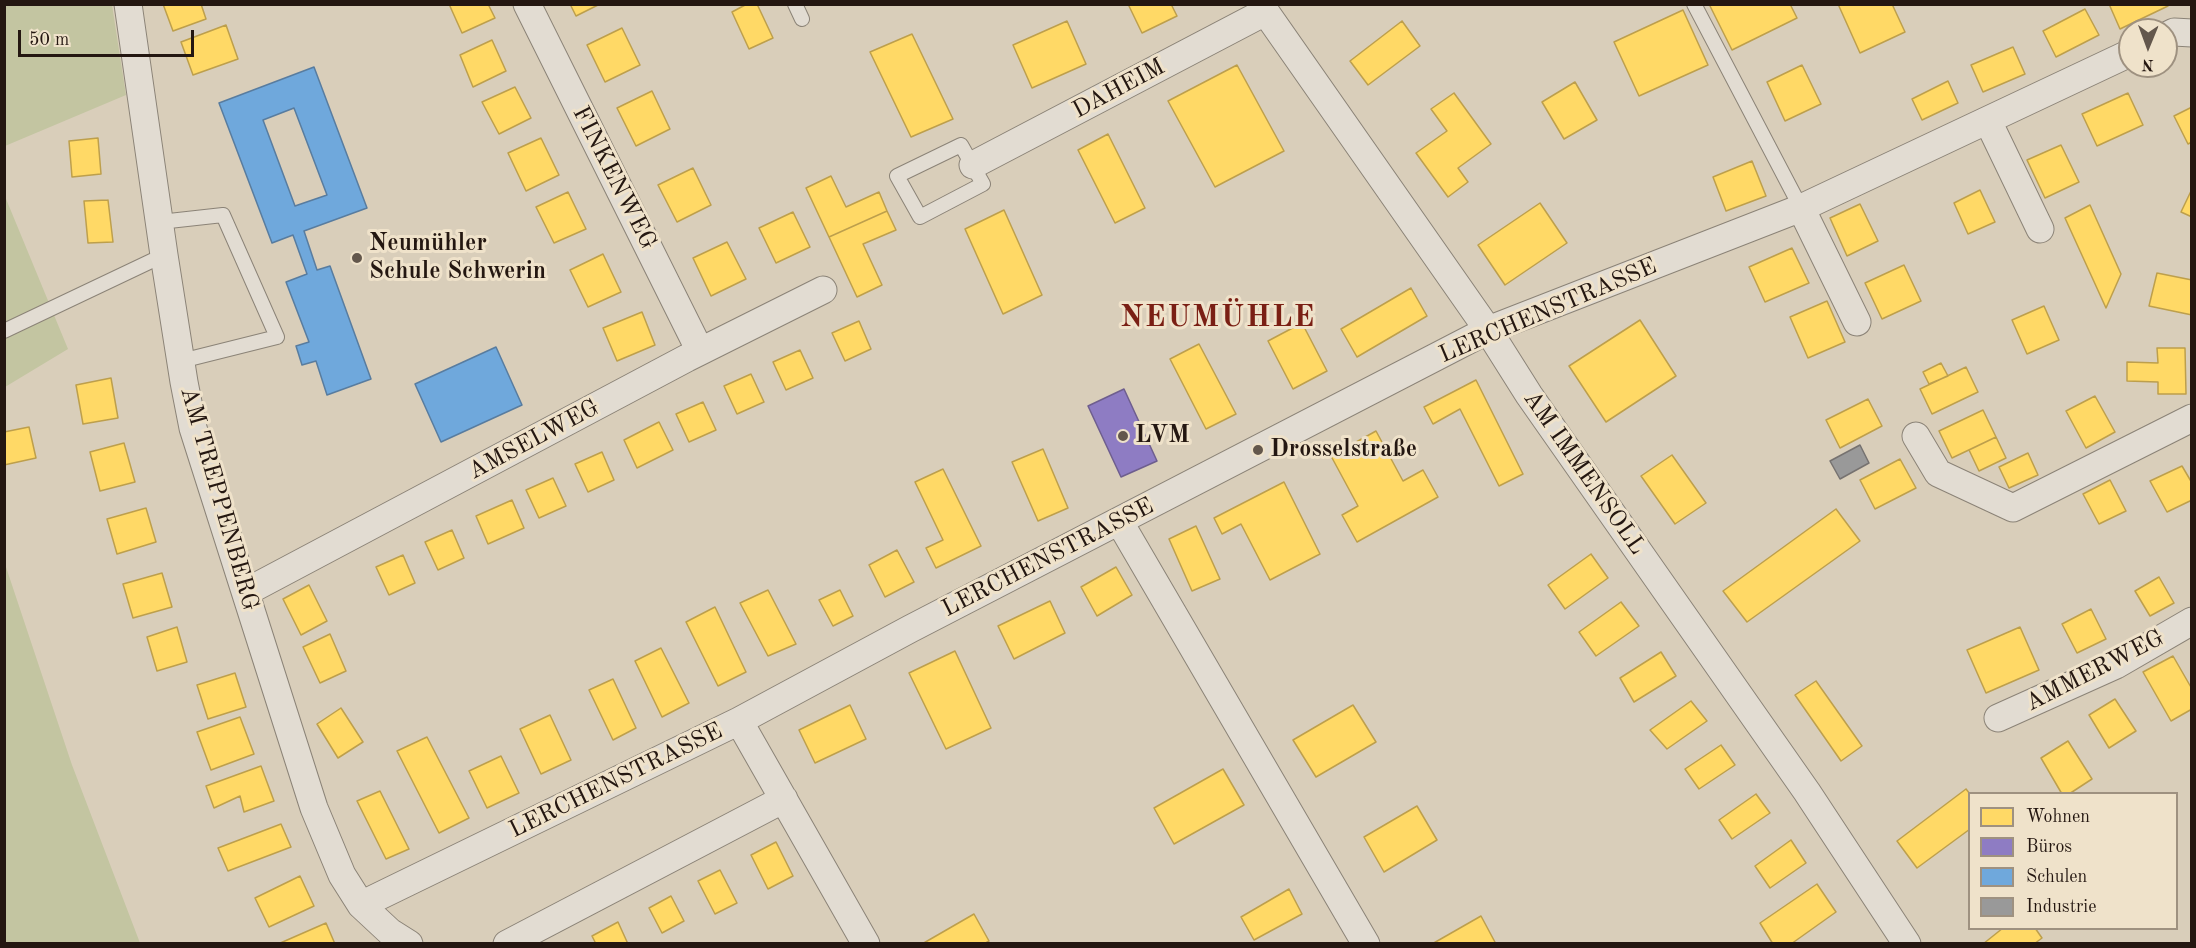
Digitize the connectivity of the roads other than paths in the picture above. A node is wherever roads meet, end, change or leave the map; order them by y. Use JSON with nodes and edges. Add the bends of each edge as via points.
{"nodes":[{"id":1,"x":128,"y":4,"type":"edge"},
{"id":2,"x":527,"y":4,"type":"edge"},
{"id":3,"x":795,"y":4,"type":"edge"},
{"id":4,"x":1694,"y":4,"type":"edge"},
{"id":5,"x":1262,"y":8,"type":"edge"},
{"id":6,"x":802,"y":20,"type":"dead end"},
{"id":7,"x":2118,"y":59,"type":"edge"},
{"id":8,"x":1988,"y":121,"type":"junction"},
{"id":9,"x":973,"y":165,"type":"junction"},
{"id":10,"x":1801,"y":208,"type":"junction"},
{"id":11,"x":160,"y":222,"type":"junction"},
{"id":12,"x":2040,"y":230,"type":"dead end"},
{"id":13,"x":164,"y":255,"type":"junction"},
{"id":14,"x":823,"y":290,"type":"dead end"},
{"id":15,"x":1857,"y":322,"type":"dead end"},
{"id":16,"x":1488,"y":330,"type":"junction"},
{"id":17,"x":4,"y":331,"type":"edge"},
{"id":18,"x":700,"y":351,"type":"junction"},
{"id":19,"x":181,"y":361,"type":"junction"},
{"id":20,"x":2192,"y":418,"type":"edge"},
{"id":21,"x":1916,"y":436,"type":"dead end"},
{"id":22,"x":1119,"y":521,"type":"junction"},
{"id":23,"x":246,"y":592,"type":"junction"},
{"id":24,"x":2192,"y":621,"type":"edge"},
{"id":25,"x":1998,"y":718,"type":"dead end"},
{"id":26,"x":739,"y":721,"type":"junction"},
{"id":27,"x":784,"y":799,"type":"junction"},
{"id":28,"x":361,"y":905,"type":"junction"},
{"id":29,"x":409,"y":944,"type":"edge"},
{"id":30,"x":507,"y":944,"type":"edge"},
{"id":31,"x":866,"y":944,"type":"edge"},
{"id":32,"x":1366,"y":944,"type":"edge"},
{"id":33,"x":1907,"y":944,"type":"edge"}],
"edges":[{"from":1,"to":11,"type":"street","name":"AM TREPPENBERG"},
{"from":2,"to":18,"type":"street","name":"FINKENWEG"},
{"from":3,"to":6,"type":"lane"},
{"from":4,"to":10,"type":"lane"},
{"from":5,"to":9,"type":"street","name":"DAHEIM"},
{"from":5,"to":16,"type":"street","name":"AM IMMENSOLL"},
{"from":7,"to":8,"type":"street","name":"LERCHENSTRASSE"},
{"from":8,"to":10,"type":"street","name":"LERCHENSTRASSE"},
{"from":8,"to":12,"type":"street"},
{"from":9,"to":9,"type":"lane","via":[[983,184],[920,217],[897,176],[961,145]]},
{"from":10,"to":15,"type":"street"},
{"from":10,"to":16,"type":"street","name":"LERCHENSTRASSE"},
{"from":11,"to":13,"type":"street","name":"AM TREPPENBERG"},
{"from":11,"to":19,"type":"lane","via":[[223,215],[277,337]]},
{"from":13,"to":17,"type":"lane"},
{"from":13,"to":19,"type":"street","name":"AM TREPPENBERG"},
{"from":14,"to":18,"type":"street","name":"AMSELWEG"},
{"from":16,"to":22,"type":"street","name":"LERCHENSTRASSE"},
{"from":16,"to":33,"type":"street","name":"AM IMMENSOLL","via":[[1529,395],[1807,792]]},
{"from":18,"to":23,"type":"street","name":"AMSELWEG"},
{"from":19,"to":23,"type":"street","name":"AM TREPPENBERG","via":[[193,428]]},
{"from":20,"to":21,"type":"street","via":[[2013,508],[1938,473]]},
{"from":22,"to":26,"type":"street","name":"LERCHENSTRASSE"},
{"from":22,"to":32,"type":"street"},
{"from":23,"to":28,"type":"street","name":"AM TREPPENBERG","via":[[314,807],[342,875]]},
{"from":24,"to":25,"type":"street","name":"AMMERWEG","via":[[2116,665]]},
{"from":26,"to":27,"type":"street"},
{"from":26,"to":28,"type":"street","name":"LERCHENSTRASSE"},
{"from":27,"to":30,"type":"street"},
{"from":27,"to":31,"type":"street"},
{"from":28,"to":29,"type":"street"}]}
